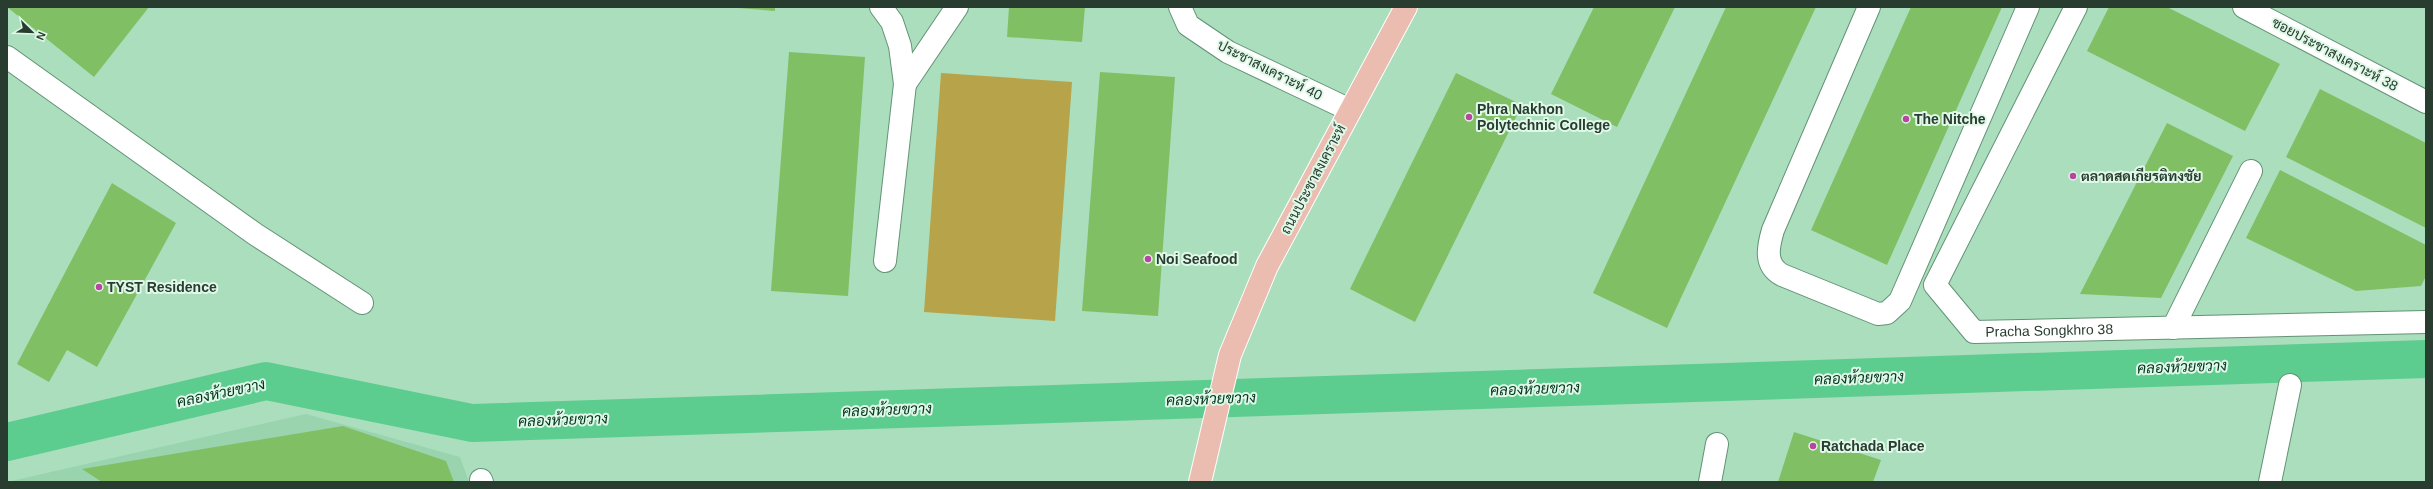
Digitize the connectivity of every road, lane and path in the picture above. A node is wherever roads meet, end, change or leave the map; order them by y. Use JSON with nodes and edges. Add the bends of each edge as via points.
{"nodes":[{"id":1,"x":882,"y":7,"type":"edge"},
{"id":2,"x":957,"y":7,"type":"edge"},
{"id":3,"x":1180,"y":7,"type":"edge"},
{"id":4,"x":1406,"y":7,"type":"edge"},
{"id":5,"x":1869,"y":7,"type":"edge"},
{"id":6,"x":2028,"y":7,"type":"edge"},
{"id":7,"x":2076,"y":7,"type":"edge"},
{"id":8,"x":2244,"y":7,"type":"edge"},
{"id":9,"x":7,"y":56,"type":"edge"},
{"id":10,"x":905,"y":84,"type":"junction"},
{"id":11,"x":2426,"y":102,"type":"edge"},
{"id":12,"x":1350,"y":110,"type":"junction"},
{"id":13,"x":2251,"y":171,"type":"dead end"},
{"id":14,"x":885,"y":261,"type":"dead end"},
{"id":15,"x":362,"y":303,"type":"dead end"},
{"id":16,"x":2426,"y":322,"type":"edge"},
{"id":17,"x":2174,"y":328,"type":"junction"},
{"id":18,"x":2290,"y":385,"type":"dead end"},
{"id":19,"x":1718,"y":444,"type":"dead end"},
{"id":20,"x":1200,"y":482,"type":"edge"},
{"id":21,"x":1710,"y":482,"type":"edge"},
{"id":22,"x":2270,"y":482,"type":"edge"}],
"edges":[{"from":1,"to":10,"type":"street","via":[[892,22],[900,46]]},
{"from":2,"to":10,"type":"street"},
{"from":3,"to":12,"type":"street","name":"ประชาสงเคราะห์ 40","via":[[1188,25],[1228,52]]},
{"from":4,"to":12,"type":"main road","name":"ถนนประชาสงเคราะห์"},
{"from":5,"to":6,"type":"street","via":[[1773,230],[1769,256],[1772,267],[1782,275],[1878,314],[1887,313],[1900,300]]},
{"from":7,"to":17,"type":"street","name":"Pracha Songkhro 38","via":[[1935,285],[1974,332]]},
{"from":8,"to":11,"type":"street","name":"ซอยประชาสงเคราะห์ 38"},
{"from":9,"to":15,"type":"street","via":[[255,234]]},
{"from":10,"to":14,"type":"street"},
{"from":12,"to":20,"type":"main road","name":"ถนนประชาสงเคราะห์","via":[[1267,266],[1230,354]]},
{"from":13,"to":17,"type":"street"},
{"from":16,"to":17,"type":"street","name":"Pracha Songkhro 38"},
{"from":18,"to":22,"type":"street"},
{"from":19,"to":21,"type":"street"}]}
